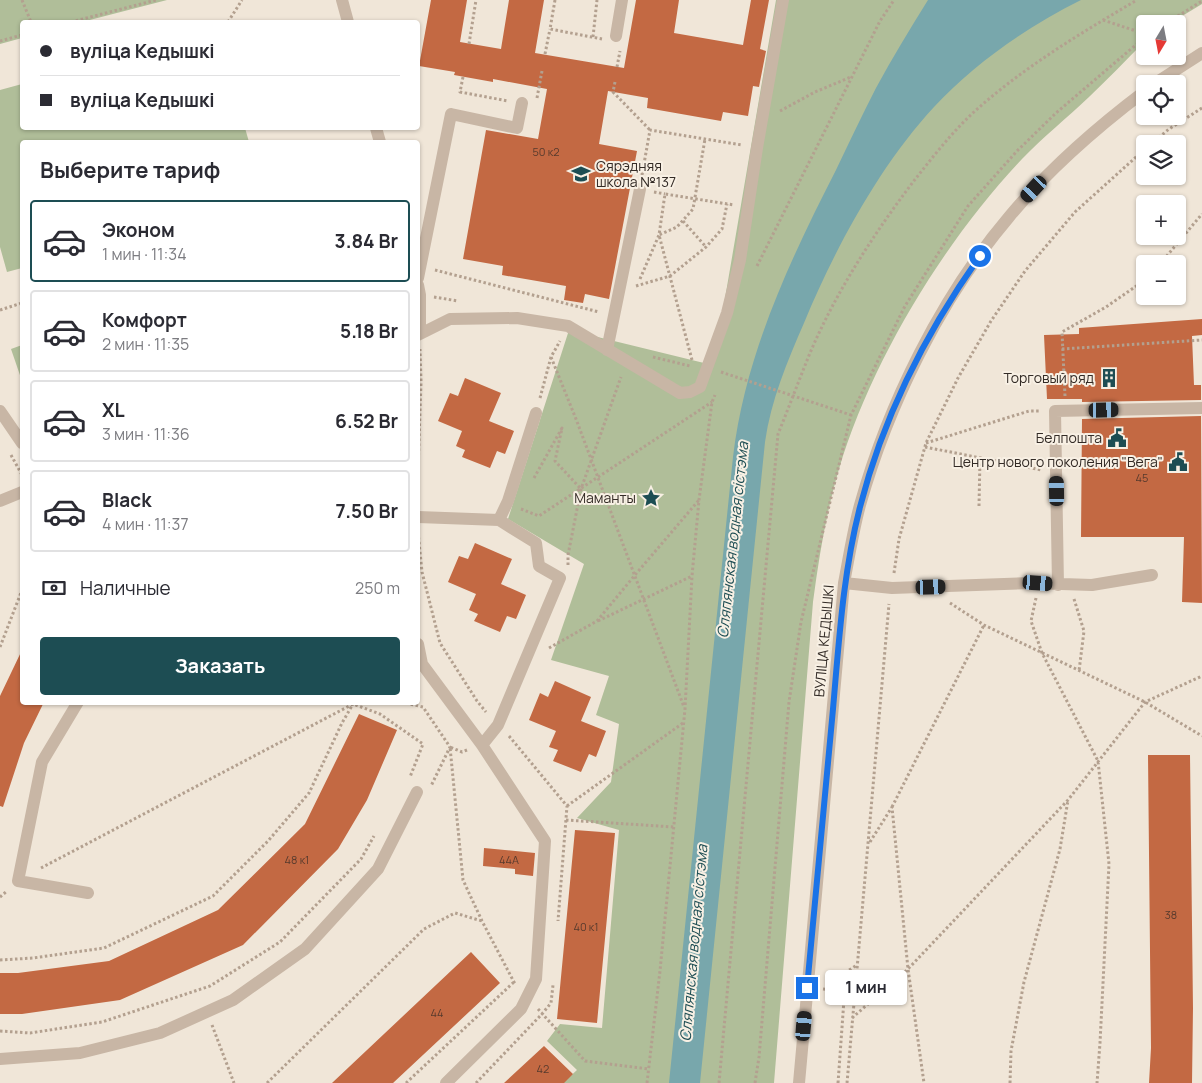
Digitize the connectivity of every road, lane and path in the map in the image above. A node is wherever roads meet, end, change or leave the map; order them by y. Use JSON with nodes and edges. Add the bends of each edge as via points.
{"nodes":[{"id":1,"x":22,"y":0,"type":"edge"},
{"id":2,"x":156,"y":0,"type":"edge"},
{"id":3,"x":242,"y":0,"type":"edge"},
{"id":4,"x":342,"y":0,"type":"edge"},
{"id":5,"x":476,"y":0,"type":"edge"},
{"id":6,"x":555,"y":0,"type":"edge"},
{"id":7,"x":597,"y":0,"type":"edge"},
{"id":8,"x":622,"y":0,"type":"edge"},
{"id":9,"x":783,"y":0,"type":"edge"},
{"id":10,"x":894,"y":0,"type":"edge"},
{"id":11,"x":1137,"y":0,"type":"edge"},
{"id":12,"x":1202,"y":1,"type":"edge"},
{"id":13,"x":1179,"y":15,"type":"edge"},
{"id":14,"x":30,"y":20,"type":"edge"},
{"id":15,"x":79,"y":20,"type":"edge"},
{"id":16,"x":229,"y":20,"type":"edge"},
{"id":17,"x":347,"y":20,"type":"edge"},
{"id":18,"x":1102,"y":20,"type":"junction"},
{"id":19,"x":550,"y":29,"type":"junction"},
{"id":20,"x":1136,"y":33,"type":"edge"},
{"id":21,"x":20,"y":36,"type":"edge"},
{"id":22,"x":592,"y":37,"type":"junction"},
{"id":23,"x":602,"y":39,"type":"dead end"},
{"id":24,"x":619,"y":39,"type":"joint"},
{"id":25,"x":0,"y":41,"type":"edge"},
{"id":26,"x":469,"y":44,"type":"dead end"},
{"id":27,"x":1136,"y":44,"type":"edge"},
{"id":28,"x":1202,"y":53,"type":"edge"},
{"id":29,"x":545,"y":54,"type":"dead end"},
{"id":30,"x":617,"y":67,"type":"dead end"},
{"id":31,"x":542,"y":71,"type":"dead end"},
{"id":32,"x":1168,"y":75,"type":"edge"},
{"id":33,"x":463,"y":76,"type":"dead end"},
{"id":34,"x":852,"y":76,"type":"junction"},
{"id":35,"x":615,"y":82,"type":"dead end"},
{"id":36,"x":1136,"y":98,"type":"edge"},
{"id":37,"x":522,"y":103,"type":"junction"},
{"id":38,"x":1202,"y":108,"type":"edge"},
{"id":39,"x":762,"y":120,"type":"junction"},
{"id":40,"x":650,"y":130,"type":"junction"},
{"id":41,"x":1162,"y":135,"type":"edge"},
{"id":42,"x":705,"y":139,"type":"junction"},
{"id":43,"x":758,"y":148,"type":"junction"},
{"id":44,"x":640,"y":189,"type":"junction"},
{"id":45,"x":665,"y":194,"type":"junction"},
{"id":46,"x":696,"y":199,"type":"junction"},
{"id":47,"x":1202,"y":214,"type":"edge"},
{"id":48,"x":684,"y":221,"type":"junction"},
{"id":49,"x":659,"y":235,"type":"junction"},
{"id":50,"x":706,"y":248,"type":"junction"},
{"id":51,"x":1168,"y":255,"type":"edge"},
{"id":52,"x":420,"y":267,"type":"edge"},
{"id":53,"x":755,"y":269,"type":"dead end"},
{"id":54,"x":420,"y":272,"type":"edge"},
{"id":55,"x":670,"y":276,"type":"junction"},
{"id":56,"x":637,"y":285,"type":"junction"},
{"id":57,"x":1136,"y":286,"type":"edge"},
{"id":58,"x":620,"y":288,"type":"junction"},
{"id":59,"x":20,"y":304,"type":"edge"},
{"id":60,"x":0,"y":310,"type":"edge"},
{"id":61,"x":614,"y":316,"type":"junction"},
{"id":62,"x":568,"y":326,"type":"junction"},
{"id":63,"x":420,"y":334,"type":"edge"},
{"id":64,"x":1202,"y":340,"type":"edge"},
{"id":65,"x":1062,"y":349,"type":"junction"},
{"id":66,"x":607,"y":350,"type":"junction"},
{"id":67,"x":551,"y":357,"type":"junction"},
{"id":68,"x":420,"y":358,"type":"edge"},
{"id":69,"x":626,"y":361,"type":"junction"},
{"id":70,"x":693,"y":367,"type":"dead end"},
{"id":71,"x":720,"y":379,"type":"dead end"},
{"id":72,"x":717,"y":387,"type":"dead end"},
{"id":73,"x":540,"y":395,"type":"dead end"},
{"id":74,"x":793,"y":396,"type":"junction"},
{"id":75,"x":420,"y":398,"type":"edge"},
{"id":76,"x":712,"y":402,"type":"junction"},
{"id":77,"x":1202,"y":408,"type":"edge"},
{"id":78,"x":0,"y":410,"type":"edge"},
{"id":79,"x":1060,"y":410,"type":"junction"},
{"id":80,"x":536,"y":413,"type":"dead end"},
{"id":81,"x":851,"y":415,"type":"junction"},
{"id":82,"x":20,"y":440,"type":"edge"},
{"id":83,"x":591,"y":458,"type":"junction"},
{"id":84,"x":980,"y":458,"type":"junction"},
{"id":85,"x":1057,"y":473,"type":"junction"},
{"id":86,"x":598,"y":477,"type":"junction"},
{"id":87,"x":531,"y":483,"type":"dead end"},
{"id":88,"x":581,"y":489,"type":"junction"},
{"id":89,"x":20,"y":493,"type":"edge"},
{"id":90,"x":699,"y":500,"type":"junction"},
{"id":91,"x":0,"y":501,"type":"edge"},
{"id":92,"x":979,"y":506,"type":"dead end"},
{"id":93,"x":518,"y":507,"type":"dead end"},
{"id":94,"x":420,"y":517,"type":"edge"},
{"id":95,"x":500,"y":520,"type":"junction"},
{"id":96,"x":420,"y":548,"type":"edge"},
{"id":97,"x":568,"y":555,"type":"dead end"},
{"id":98,"x":634,"y":575,"type":"junction"},
{"id":99,"x":1152,"y":575,"type":"dead end"},
{"id":100,"x":692,"y":576,"type":"junction"},
{"id":101,"x":1038,"y":583,"type":"junction"},
{"id":102,"x":844,"y":584,"type":"junction"},
{"id":103,"x":1064,"y":585,"type":"junction"},
{"id":104,"x":20,"y":595,"type":"edge"},
{"id":105,"x":644,"y":599,"type":"junction"},
{"id":106,"x":889,"y":603,"type":"dead end"},
{"id":107,"x":898,"y":603,"type":"dead end"},
{"id":108,"x":942,"y":603,"type":"dead end"},
{"id":109,"x":598,"y":621,"type":"junction"},
{"id":110,"x":984,"y":625,"type":"junction"},
{"id":111,"x":0,"y":647,"type":"edge"},
{"id":112,"x":541,"y":652,"type":"dead end"},
{"id":113,"x":1042,"y":653,"type":"junction"},
{"id":114,"x":420,"y":654,"type":"edge"},
{"id":115,"x":1079,"y":671,"type":"junction"},
{"id":116,"x":1202,"y":676,"type":"edge"},
{"id":117,"x":1145,"y":702,"type":"junction"},
{"id":118,"x":76,"y":705,"type":"edge"},
{"id":119,"x":351,"y":705,"type":"edge"},
{"id":120,"x":354,"y":705,"type":"edge"},
{"id":121,"x":360,"y":705,"type":"edge"},
{"id":122,"x":414,"y":705,"type":"edge"},
{"id":123,"x":685,"y":709,"type":"junction"},
{"id":124,"x":683,"y":723,"type":"junction"},
{"id":125,"x":498,"y":725,"type":"junction"},
{"id":126,"x":1202,"y":736,"type":"edge"},
{"id":127,"x":482,"y":745,"type":"junction"},
{"id":128,"x":450,"y":747,"type":"junction"},
{"id":129,"x":1098,"y":761,"type":"junction"},
{"id":130,"x":408,"y":780,"type":"dead end"},
{"id":131,"x":432,"y":786,"type":"dead end"},
{"id":132,"x":417,"y":792,"type":"dead end"},
{"id":133,"x":1068,"y":800,"type":"junction"},
{"id":134,"x":892,"y":807,"type":"junction"},
{"id":135,"x":566,"y":820,"type":"dead end"},
{"id":136,"x":674,"y":827,"type":"junction"},
{"id":137,"x":375,"y":835,"type":"dead end"},
{"id":138,"x":868,"y":844,"type":"dead end"},
{"id":139,"x":18,"y":881,"type":"junction"},
{"id":140,"x":88,"y":893,"type":"dead end"},
{"id":141,"x":0,"y":897,"type":"edge"},
{"id":142,"x":482,"y":921,"type":"junction"},
{"id":143,"x":0,"y":960,"type":"edge"},
{"id":144,"x":857,"y":965,"type":"dead end"},
{"id":145,"x":908,"y":968,"type":"junction"},
{"id":146,"x":514,"y":982,"type":"junction"},
{"id":147,"x":527,"y":998,"type":"junction"},
{"id":148,"x":852,"y":1019,"type":"dead end"},
{"id":149,"x":0,"y":1030,"type":"edge"},
{"id":150,"x":217,"y":1039,"type":"dead end"},
{"id":151,"x":0,"y":1058,"type":"edge"},
{"id":152,"x":649,"y":1069,"type":"junction"},
{"id":153,"x":234,"y":1083,"type":"edge"},
{"id":154,"x":267,"y":1083,"type":"edge"},
{"id":155,"x":406,"y":1083,"type":"edge"},
{"id":156,"x":446,"y":1083,"type":"edge"},
{"id":157,"x":647,"y":1083,"type":"edge"},
{"id":158,"x":719,"y":1083,"type":"edge"},
{"id":159,"x":755,"y":1083,"type":"edge"},
{"id":160,"x":799,"y":1083,"type":"edge"},
{"id":161,"x":838,"y":1083,"type":"edge"},
{"id":162,"x":924,"y":1083,"type":"edge"},
{"id":163,"x":1010,"y":1083,"type":"edge"},
{"id":164,"x":1097,"y":1083,"type":"edge"}],
"edges":[{"from":1,"to":14,"type":"path"},
{"from":2,"to":15,"type":"path"},
{"from":3,"to":16,"type":"path"},
{"from":4,"to":17,"type":"street"},
{"from":5,"to":26,"type":"path"},
{"from":6,"to":19,"type":"path"},
{"from":7,"to":22,"type":"path"},
{"from":8,"to":24,"type":"street"},
{"from":9,"to":39,"type":"street"},
{"from":10,"to":34,"type":"path"},
{"from":11,"to":18,"type":"path"},
{"from":12,"to":13,"type":"path"},
{"from":18,"to":20,"type":"path"},
{"from":18,"to":74,"type":"path","via":[[1069,40],[974,111],[934,155],[890,212],[861,257],[810,352]]},
{"from":19,"to":22,"type":"path"},
{"from":19,"to":29,"type":"path"},
{"from":21,"to":25,"type":"path"},
{"from":22,"to":23,"type":"path"},
{"from":24,"to":30,"type":"path"},
{"from":27,"to":81,"type":"path","via":[[1056,113],[968,206],[905,306]]},
{"from":28,"to":32,"type":"street"},
{"from":31,"to":37,"type":"path","via":[[536,106]]},
{"from":33,"to":37,"type":"path","via":[[460,92]]},
{"from":34,"to":39,"type":"path"},
{"from":34,"to":53,"type":"path"},
{"from":35,"to":40,"type":"path","via":[[613,92]]},
{"from":36,"to":102,"type":"street","name":"ВУЛІЦА КЕДЫШКІ","via":[[1034,189],[964,278],[917,359],[885,429],[860,507]]},
{"from":37,"to":52,"type":"street","via":[[517,128],[451,114]]},
{"from":38,"to":41,"type":"path"},
{"from":39,"to":43,"type":"street"},
{"from":40,"to":42,"type":"path"},
{"from":40,"to":44,"type":"path"},
{"from":42,"to":43,"type":"path"},
{"from":42,"to":46,"type":"path"},
{"from":43,"to":69,"type":"street","via":[[740,260],[727,313],[700,387],[680,393]]},
{"from":44,"to":45,"type":"path"},
{"from":44,"to":58,"type":"street"},
{"from":45,"to":46,"type":"path"},
{"from":45,"to":49,"type":"path"},
{"from":46,"to":48,"type":"path","via":[[693,210]]},
{"from":46,"to":50,"type":"path","via":[[727,204],[722,228]]},
{"from":47,"to":51,"type":"path"},
{"from":48,"to":49,"type":"path"},
{"from":48,"to":50,"type":"path"},
{"from":49,"to":55,"type":"path"},
{"from":49,"to":56,"type":"path"},
{"from":50,"to":55,"type":"path"},
{"from":54,"to":61,"type":"path"},
{"from":55,"to":56,"type":"path"},
{"from":55,"to":70,"type":"path"},
{"from":56,"to":58,"type":"path"},
{"from":57,"to":65,"type":"path","via":[[1062,332]]},
{"from":58,"to":61,"type":"street"},
{"from":59,"to":60,"type":"path"},
{"from":61,"to":66,"type":"street"},
{"from":62,"to":63,"type":"street","via":[[517,318],[450,319]]},
{"from":62,"to":66,"type":"street"},
{"from":62,"to":67,"type":"path"},
{"from":64,"to":65,"type":"path"},
{"from":65,"to":79,"type":"path"},
{"from":66,"to":69,"type":"street"},
{"from":67,"to":73,"type":"path"},
{"from":67,"to":83,"type":"path"},
{"from":68,"to":75,"type":"path"},
{"from":69,"to":83,"type":"path"},
{"from":71,"to":74,"type":"path","via":[[722,372]]},
{"from":72,"to":76,"type":"path"},
{"from":74,"to":81,"type":"path"},
{"from":74,"to":158,"type":"path","via":[[778,434]]},
{"from":76,"to":86,"type":"path"},
{"from":76,"to":90,"type":"path"},
{"from":77,"to":79,"type":"street"},
{"from":78,"to":82,"type":"street"},
{"from":79,"to":84,"type":"path","via":[[1029,411],[925,445]]},
{"from":79,"to":85,"type":"street"},
{"from":80,"to":95,"type":"street"},
{"from":81,"to":159,"type":"path","via":[[801,622],[789,702]]},
{"from":83,"to":86,"type":"path"},
{"from":83,"to":88,"type":"path"},
{"from":84,"to":85,"type":"path"},
{"from":84,"to":92,"type":"path"},
{"from":85,"to":103,"type":"street"},
{"from":86,"to":88,"type":"path"},
{"from":86,"to":98,"type":"path"},
{"from":87,"to":88,"type":"path","via":[[562,428],[554,461]]},
{"from":88,"to":93,"type":"path","via":[[539,516]]},
{"from":88,"to":97,"type":"path"},
{"from":89,"to":91,"type":"street"},
{"from":90,"to":98,"type":"path"},
{"from":90,"to":100,"type":"path"},
{"from":94,"to":95,"type":"street"},
{"from":95,"to":125,"type":"street","via":[[536,543],[539,566],[560,578]]},
{"from":96,"to":125,"type":"path","via":[[422,572],[440,643],[477,701]]},
{"from":98,"to":105,"type":"path"},
{"from":98,"to":109,"type":"path"},
{"from":99,"to":103,"type":"street","via":[[1092,585]]},
{"from":100,"to":105,"type":"path"},
{"from":100,"to":123,"type":"path"},
{"from":101,"to":102,"type":"street","via":[[892,588]]},
{"from":101,"to":103,"type":"street"},
{"from":101,"to":113,"type":"path","via":[[1031,621]]},
{"from":102,"to":160,"type":"street","name":"ВУЛІЦА КЕДЫШКІ"},
{"from":103,"to":115,"type":"path","via":[[1084,631]]},
{"from":104,"to":111,"type":"path"},
{"from":105,"to":109,"type":"path"},
{"from":105,"to":123,"type":"path"},
{"from":106,"to":107,"type":"path"},
{"from":108,"to":110,"type":"path","via":[[951,603]]},
{"from":109,"to":112,"type":"path"},
{"from":110,"to":113,"type":"path"},
{"from":110,"to":134,"type":"path"},
{"from":113,"to":115,"type":"path"},
{"from":113,"to":129,"type":"path"},
{"from":114,"to":127,"type":"street","via":[[422,664]]},
{"from":115,"to":117,"type":"path"},
{"from":116,"to":117,"type":"path"},
{"from":117,"to":126,"type":"path"},
{"from":117,"to":129,"type":"path"},
{"from":118,"to":139,"type":"street","via":[[42,762]]},
{"from":119,"to":139,"type":"path"},
{"from":120,"to":143,"type":"path","via":[[309,793],[268,841],[213,896],[104,948]]},
{"from":121,"to":130,"type":"path","via":[[380,714],[423,744]]},
{"from":122,"to":128,"type":"path","via":[[423,707]]},
{"from":123,"to":124,"type":"path"},
{"from":124,"to":125,"type":"path","via":[[568,806]]},
{"from":124,"to":136,"type":"path"},
{"from":125,"to":127,"type":"street"},
{"from":127,"to":128,"type":"path","via":[[462,752]]},
{"from":127,"to":147,"type":"street","via":[[546,841],[536,979]]},
{"from":128,"to":131,"type":"path"},
{"from":128,"to":142,"type":"path","via":[[463,880]]},
{"from":129,"to":133,"type":"path"},
{"from":129,"to":164,"type":"path","via":[[1108,864]]},
{"from":132,"to":151,"type":"street","via":[[378,869],[305,949],[233,1000],[160,1033],[133,1040],[80,1053]]},
{"from":133,"to":145,"type":"path"},
{"from":133,"to":163,"type":"path","via":[[1060,849],[1024,982],[1011,1052]]},
{"from":134,"to":138,"type":"path"},
{"from":134,"to":145,"type":"path"},
{"from":135,"to":136,"type":"path"},
{"from":136,"to":152,"type":"path"},
{"from":137,"to":149,"type":"path","via":[[361,858],[280,942],[210,986],[102,1022],[30,1033]]},
{"from":139,"to":140,"type":"street"},
{"from":139,"to":141,"type":"path"},
{"from":142,"to":146,"type":"path"},
{"from":142,"to":154,"type":"path","via":[[455,914],[424,929]]},
{"from":144,"to":161,"type":"path","via":[[846,972]]},
{"from":145,"to":148,"type":"path"},
{"from":145,"to":162,"type":"path"},
{"from":146,"to":147,"type":"path"},
{"from":146,"to":155,"type":"path"},
{"from":147,"to":152,"type":"path","via":[[585,1060]]},
{"from":147,"to":156,"type":"street","via":[[521,1009]]},
{"from":150,"to":153,"type":"path"},
{"from":152,"to":157,"type":"path"}]}
